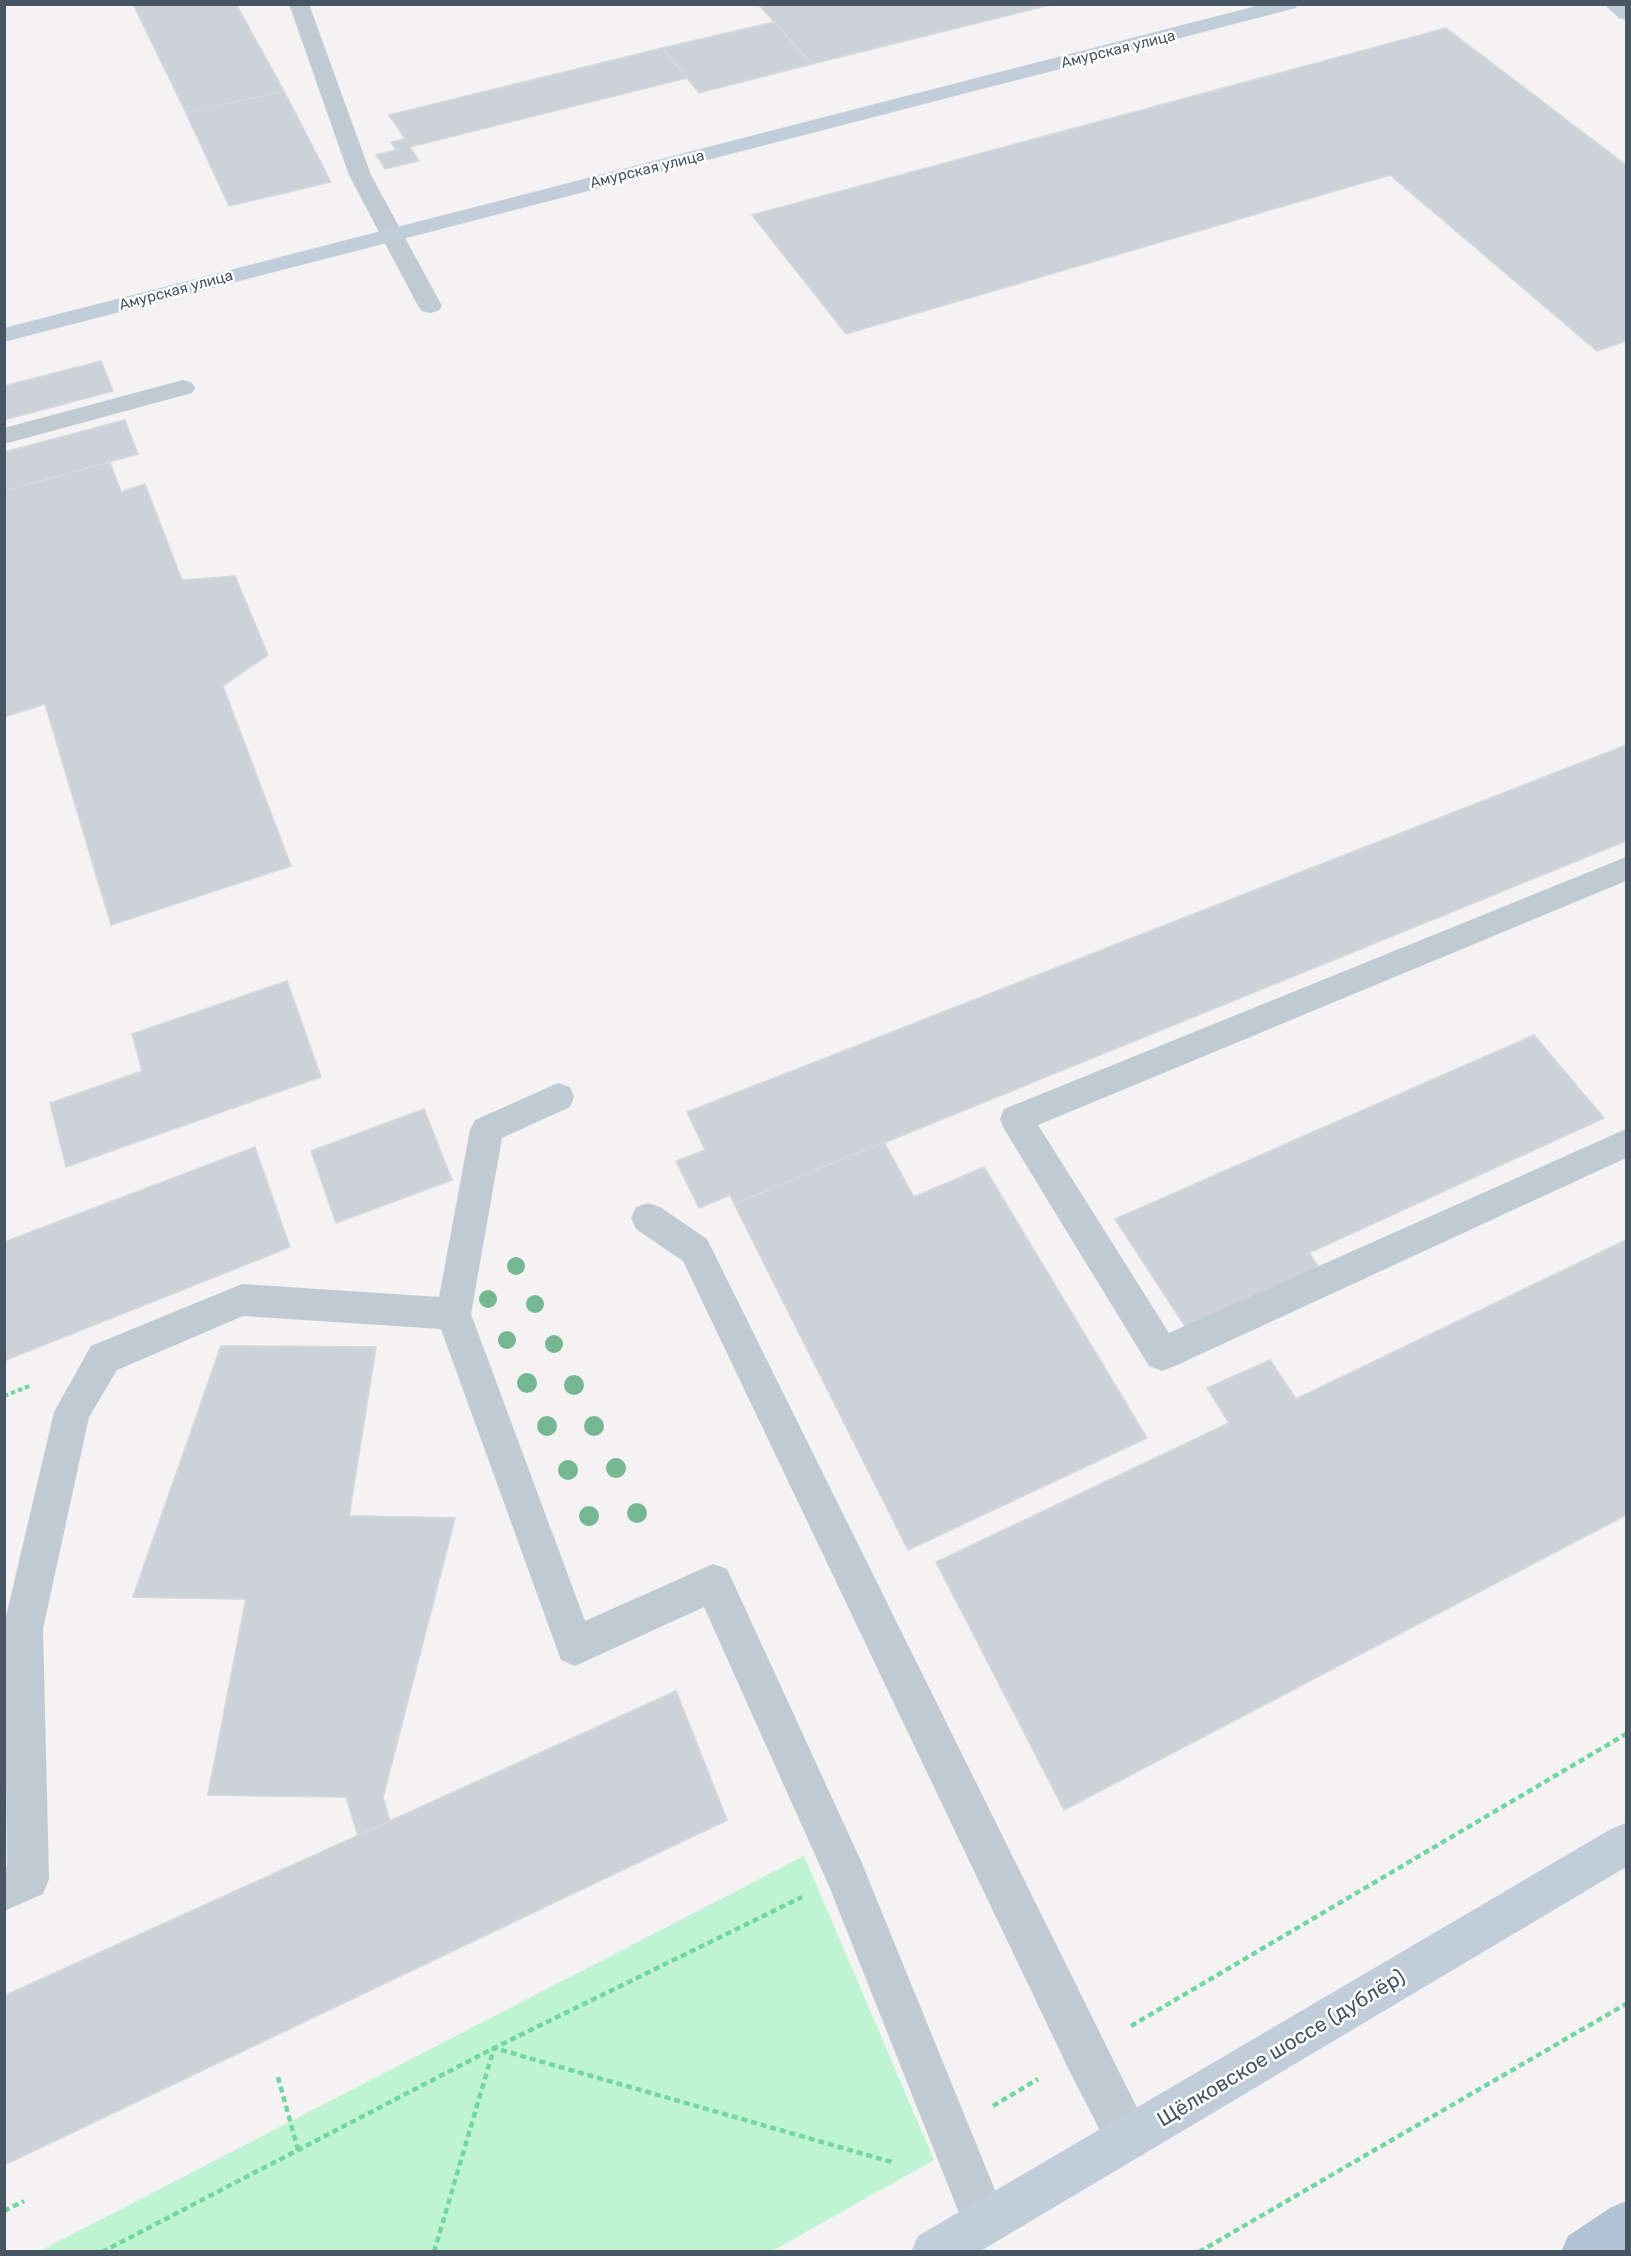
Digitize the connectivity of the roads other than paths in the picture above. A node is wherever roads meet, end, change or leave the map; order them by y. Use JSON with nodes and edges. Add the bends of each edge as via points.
{"nodes":[{"id":1,"x":299,"y":4,"type":"edge"},
{"id":2,"x":1289,"y":4,"type":"edge"},
{"id":3,"x":1613,"y":4,"type":"edge"},
{"id":4,"x":1626,"y":14,"type":"edge"},
{"id":5,"x":392,"y":235,"type":"junction"},
{"id":6,"x":430,"y":306,"type":"dead end"},
{"id":7,"x":4,"y":335,"type":"edge"},
{"id":8,"x":183,"y":388,"type":"dead end"},
{"id":9,"x":4,"y":436,"type":"edge"},
{"id":10,"x":1626,"y":869,"type":"edge"},
{"id":11,"x":558,"y":1097,"type":"dead end"},
{"id":12,"x":1626,"y":1143,"type":"edge"},
{"id":13,"x":648,"y":1218,"type":"dead end"},
{"id":14,"x":453,"y":1314,"type":"junction"},
{"id":15,"x":1626,"y":1844,"type":"edge"},
{"id":16,"x":4,"y":1890,"type":"edge"},
{"id":17,"x":1128,"y":2138,"type":"junction"},
{"id":18,"x":1626,"y":2199,"type":"edge"},
{"id":19,"x":985,"y":2222,"type":"junction"},
{"id":20,"x":1626,"y":2224,"type":"edge"},
{"id":21,"x":934,"y":2252,"type":"edge"},
{"id":22,"x":1582,"y":2252,"type":"edge"}],
"edges":[{"from":1,"to":5,"type":"lane","via":[[360,175]]},
{"from":2,"to":5,"type":"street","name":"Амурская улица"},
{"from":3,"to":4,"type":"street"},
{"from":5,"to":6,"type":"lane"},
{"from":5,"to":7,"type":"street","name":"Амурская улица"},
{"from":8,"to":9,"type":"lane"},
{"from":10,"to":12,"type":"lane","via":[[1016,1119],[1162,1354]]},
{"from":11,"to":14,"type":"lane","via":[[486,1130]]},
{"from":13,"to":17,"type":"lane","via":[[694,1250]]},
{"from":14,"to":16,"type":"lane","via":[[242,1300],[104,1358],[72,1412],[23,1629],[28,1879]]},
{"from":14,"to":19,"type":"lane","via":[[575,1646],[713,1583],[846,1876]]},
{"from":15,"to":17,"type":"street","name":"Щёлковское шоссе (дублёр)"},
{"from":17,"to":19,"type":"street","name":"Щёлковское шоссе (дублёр)"},
{"from":18,"to":22,"type":"street"},
{"from":19,"to":21,"type":"street","name":"Щёлковское шоссе (дублёр)"},
{"from":20,"to":22,"type":"main road"}]}
